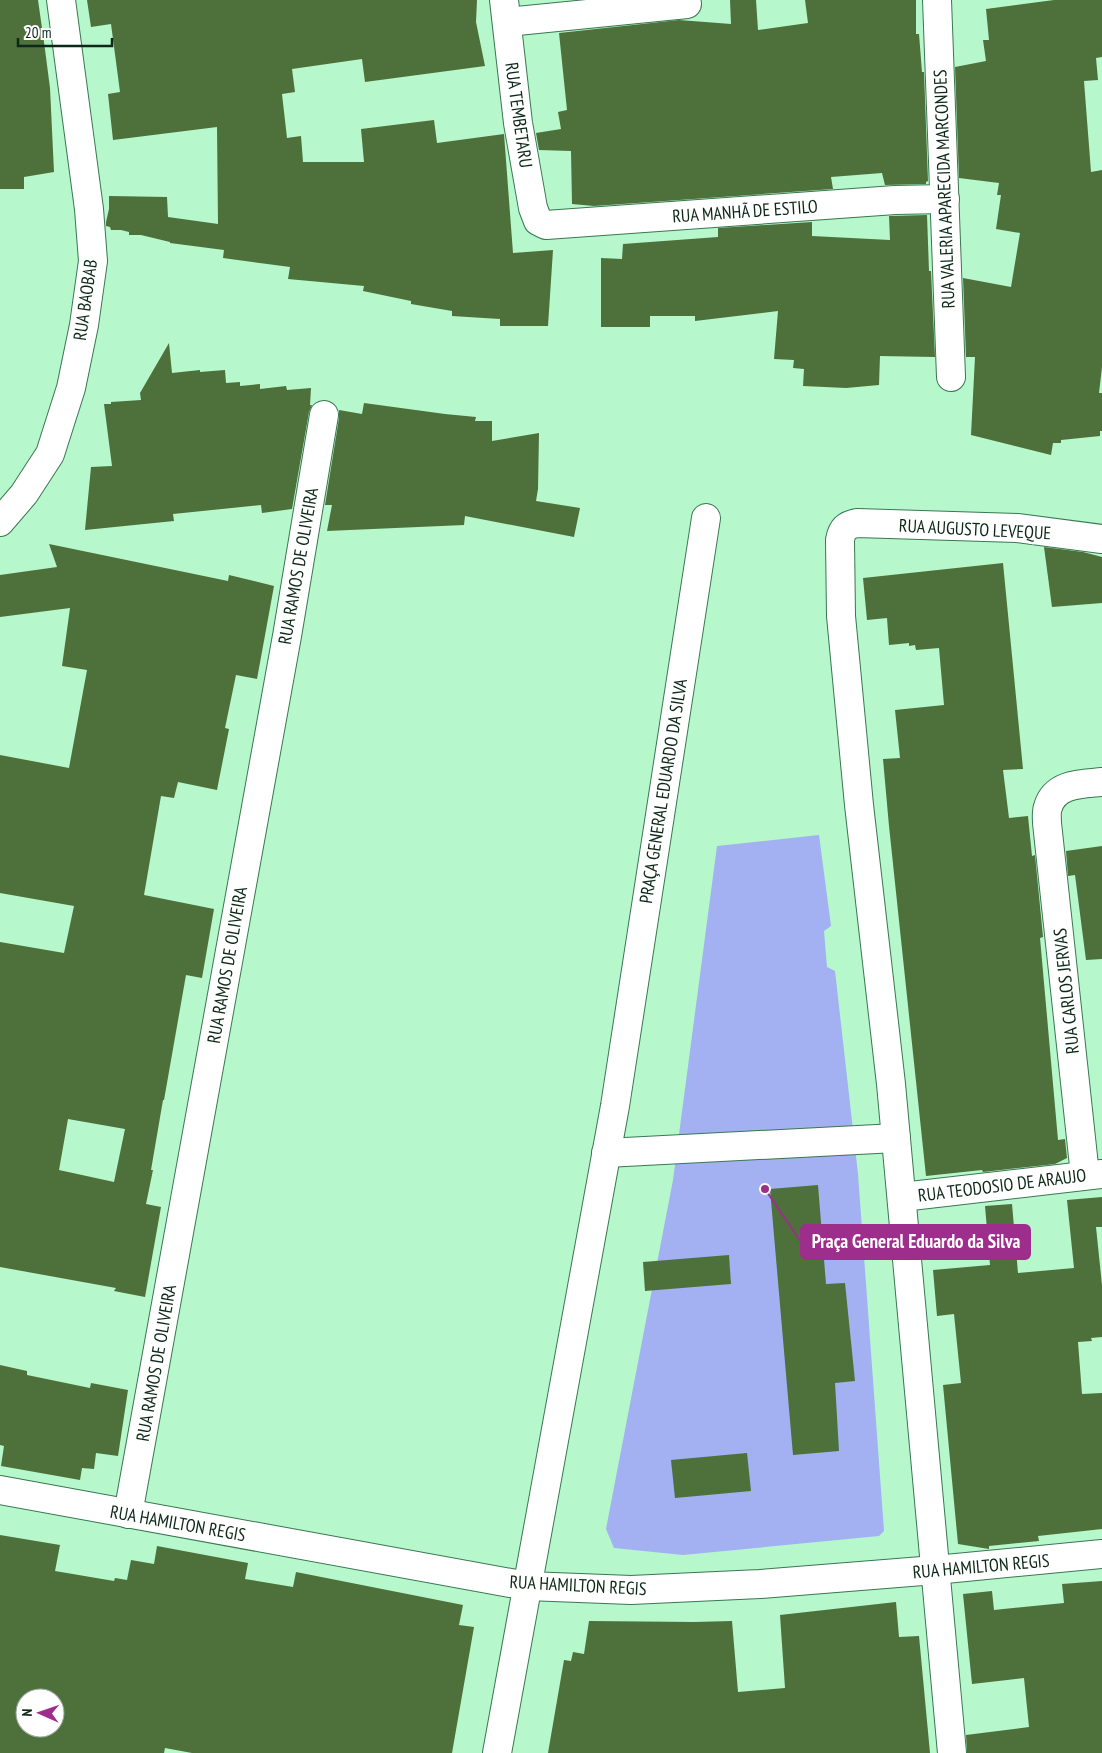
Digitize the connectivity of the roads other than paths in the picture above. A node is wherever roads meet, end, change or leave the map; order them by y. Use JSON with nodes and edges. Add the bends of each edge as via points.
{"nodes":[{"id":1,"x":61,"y":0,"type":"edge"},
{"id":2,"x":937,"y":0,"type":"edge"},
{"id":3,"x":687,"y":4,"type":"dead end"},
{"id":4,"x":505,"y":11,"type":"edge"},
{"id":5,"x":945,"y":199,"type":"junction"},
{"id":6,"x":546,"y":225,"type":"joint"},
{"id":7,"x":952,"y":377,"type":"dead end"},
{"id":8,"x":324,"y":415,"type":"dead end"},
{"id":9,"x":706,"y":518,"type":"dead end"},
{"id":10,"x":0,"y":522,"type":"edge"},
{"id":11,"x":1102,"y":539,"type":"edge"},
{"id":12,"x":1102,"y":782,"type":"edge"},
{"id":13,"x":896,"y":1138,"type":"junction"},
{"id":14,"x":606,"y":1153,"type":"junction"},
{"id":15,"x":1094,"y":1174,"type":"edge"},
{"id":16,"x":902,"y":1197,"type":"junction"},
{"id":17,"x":0,"y":1490,"type":"edge"},
{"id":18,"x":128,"y":1514,"type":"junction"},
{"id":19,"x":1102,"y":1554,"type":"edge"},
{"id":20,"x":935,"y":1570,"type":"junction"},
{"id":21,"x":527,"y":1586,"type":"junction"},
{"id":22,"x":497,"y":1753,"type":"edge"},
{"id":23,"x":952,"y":1753,"type":"edge"}],
"edges":[{"from":1,"to":10,"type":"street","name":"RUA BAOBAB","via":[[93,261],[71,388],[50,454],[24,494]]},
{"from":2,"to":5,"type":"street","name":"RUA VALERIA APARECIDA MARCONDES"},
{"from":3,"to":4,"type":"street"},
{"from":4,"to":6,"type":"street","name":"RUA TEMBETARU","via":[[532,208],[538,221]]},
{"from":5,"to":6,"type":"street","name":"RUA MANHÃ DE ESTILO","via":[[886,200]]},
{"from":5,"to":7,"type":"street","name":"RUA VALERIA APARECIDA MARCONDES"},
{"from":8,"to":18,"type":"street","name":"RUA RAMOS DE OLIVEIRA"},
{"from":9,"to":14,"type":"street","name":"PRAÇA GENERAL EDUARDO DA SILVA"},
{"from":11,"to":13,"type":"street","name":"RUA AUGUSTO LEVEQUE","via":[[1017,528],[857,523],[842,529],[841,616]]},
{"from":12,"to":15,"type":"street","name":"RUA CARLOS JERVAS","via":[[1069,785],[1052,798],[1047,808]]},
{"from":13,"to":14,"type":"street"},
{"from":13,"to":16,"type":"street"},
{"from":14,"to":21,"type":"street","name":"PRAÇA GENERAL EDUARDO DA SILVA"},
{"from":15,"to":16,"type":"street","name":"RUA TEODOSIO DE ARAUJO"},
{"from":16,"to":20,"type":"street"},
{"from":17,"to":18,"type":"street","name":"RUA HAMILTON REGIS"},
{"from":18,"to":21,"type":"street","name":"RUA HAMILTON REGIS"},
{"from":19,"to":20,"type":"street","name":"RUA HAMILTON REGIS"},
{"from":20,"to":21,"type":"street","name":"RUA HAMILTON REGIS","via":[[631,1590]]},
{"from":20,"to":23,"type":"street"},
{"from":21,"to":22,"type":"street","name":"PRAÇA GENERAL EDUARDO DA SILVA"}]}
